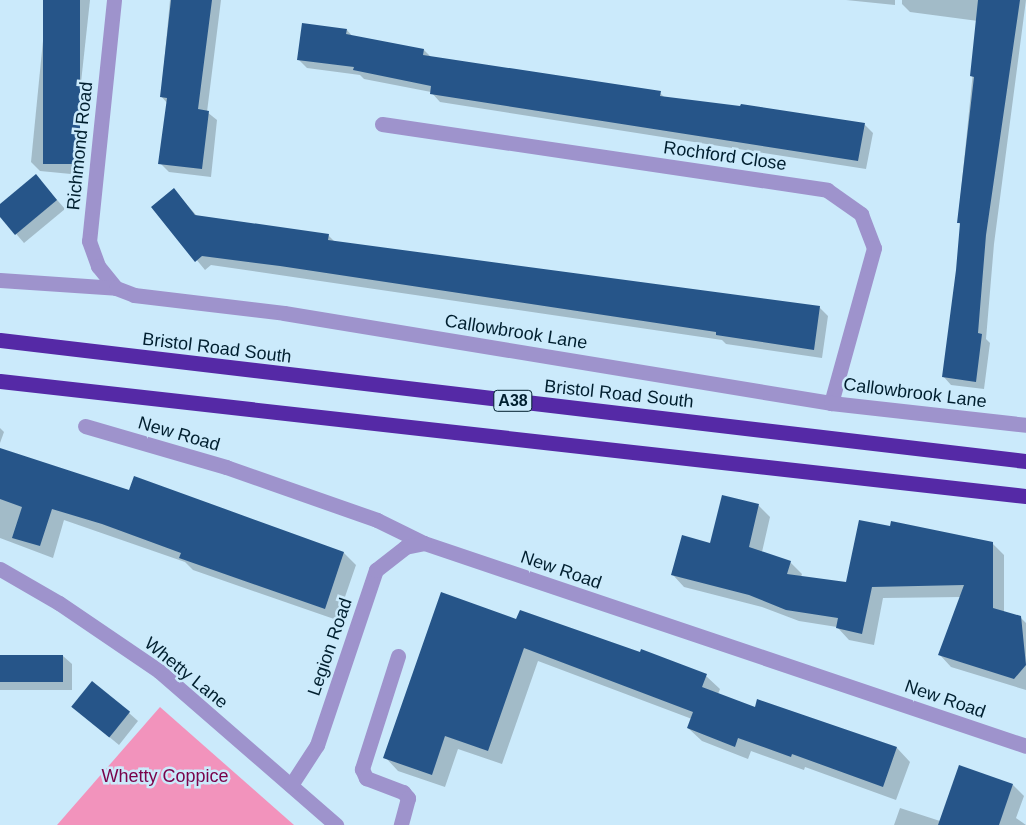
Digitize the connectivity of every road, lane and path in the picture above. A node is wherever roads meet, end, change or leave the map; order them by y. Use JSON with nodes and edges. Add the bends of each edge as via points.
{"nodes":[{"id":1,"x":114,"y":0,"type":"edge"},
{"id":2,"x":382,"y":124,"type":"dead end"},
{"id":3,"x":0,"y":280,"type":"edge"},
{"id":4,"x":116,"y":288,"type":"junction"},
{"id":5,"x":0,"y":340,"type":"edge"},
{"id":6,"x":0,"y":382,"type":"edge"},
{"id":7,"x":831,"y":403,"type":"junction"},
{"id":8,"x":1026,"y":425,"type":"edge"},
{"id":9,"x":85,"y":426,"type":"dead end"},
{"id":10,"x":1026,"y":461,"type":"edge"},
{"id":11,"x":1026,"y":496,"type":"edge"},
{"id":12,"x":424,"y":542,"type":"junction"},
{"id":13,"x":0,"y":569,"type":"edge"},
{"id":14,"x":398,"y":656,"type":"dead end"},
{"id":15,"x":1026,"y":746,"type":"edge"},
{"id":16,"x":291,"y":785,"type":"junction"},
{"id":17,"x":336,"y":825,"type":"edge"},
{"id":18,"x":401,"y":825,"type":"edge"}],
"edges":[{"from":1,"to":4,"type":"street","name":"Richmond Road","via":[[89,242],[98,266]]},
{"from":2,"to":7,"type":"street","name":"Rochford Close","via":[[827,190],[861,214],[874,248]]},
{"from":3,"to":4,"type":"street","name":"Callowbrook Lane"},
{"from":4,"to":7,"type":"street","name":"Callowbrook Lane","via":[[134,295],[284,314]]},
{"from":5,"to":10,"type":"highway","name":"Bristol Road South","number":"A38"},
{"from":6,"to":11,"type":"highway","number":"A38"},
{"from":7,"to":8,"type":"street","name":"Callowbrook Lane"},
{"from":9,"to":12,"type":"street","name":"New Road","via":[[226,467],[377,520]]},
{"from":12,"to":15,"type":"street","name":"New Road"},
{"from":12,"to":16,"type":"street","name":"Legion Road","via":[[405,547],[376,570],[317,745]]},
{"from":13,"to":16,"type":"street","name":"Whetty Lane","via":[[59,603],[159,671]]},
{"from":14,"to":18,"type":"street","via":[[362,769],[366,778],[403,792],[408,798]]},
{"from":16,"to":17,"type":"street","name":"Whetty Lane"}]}
